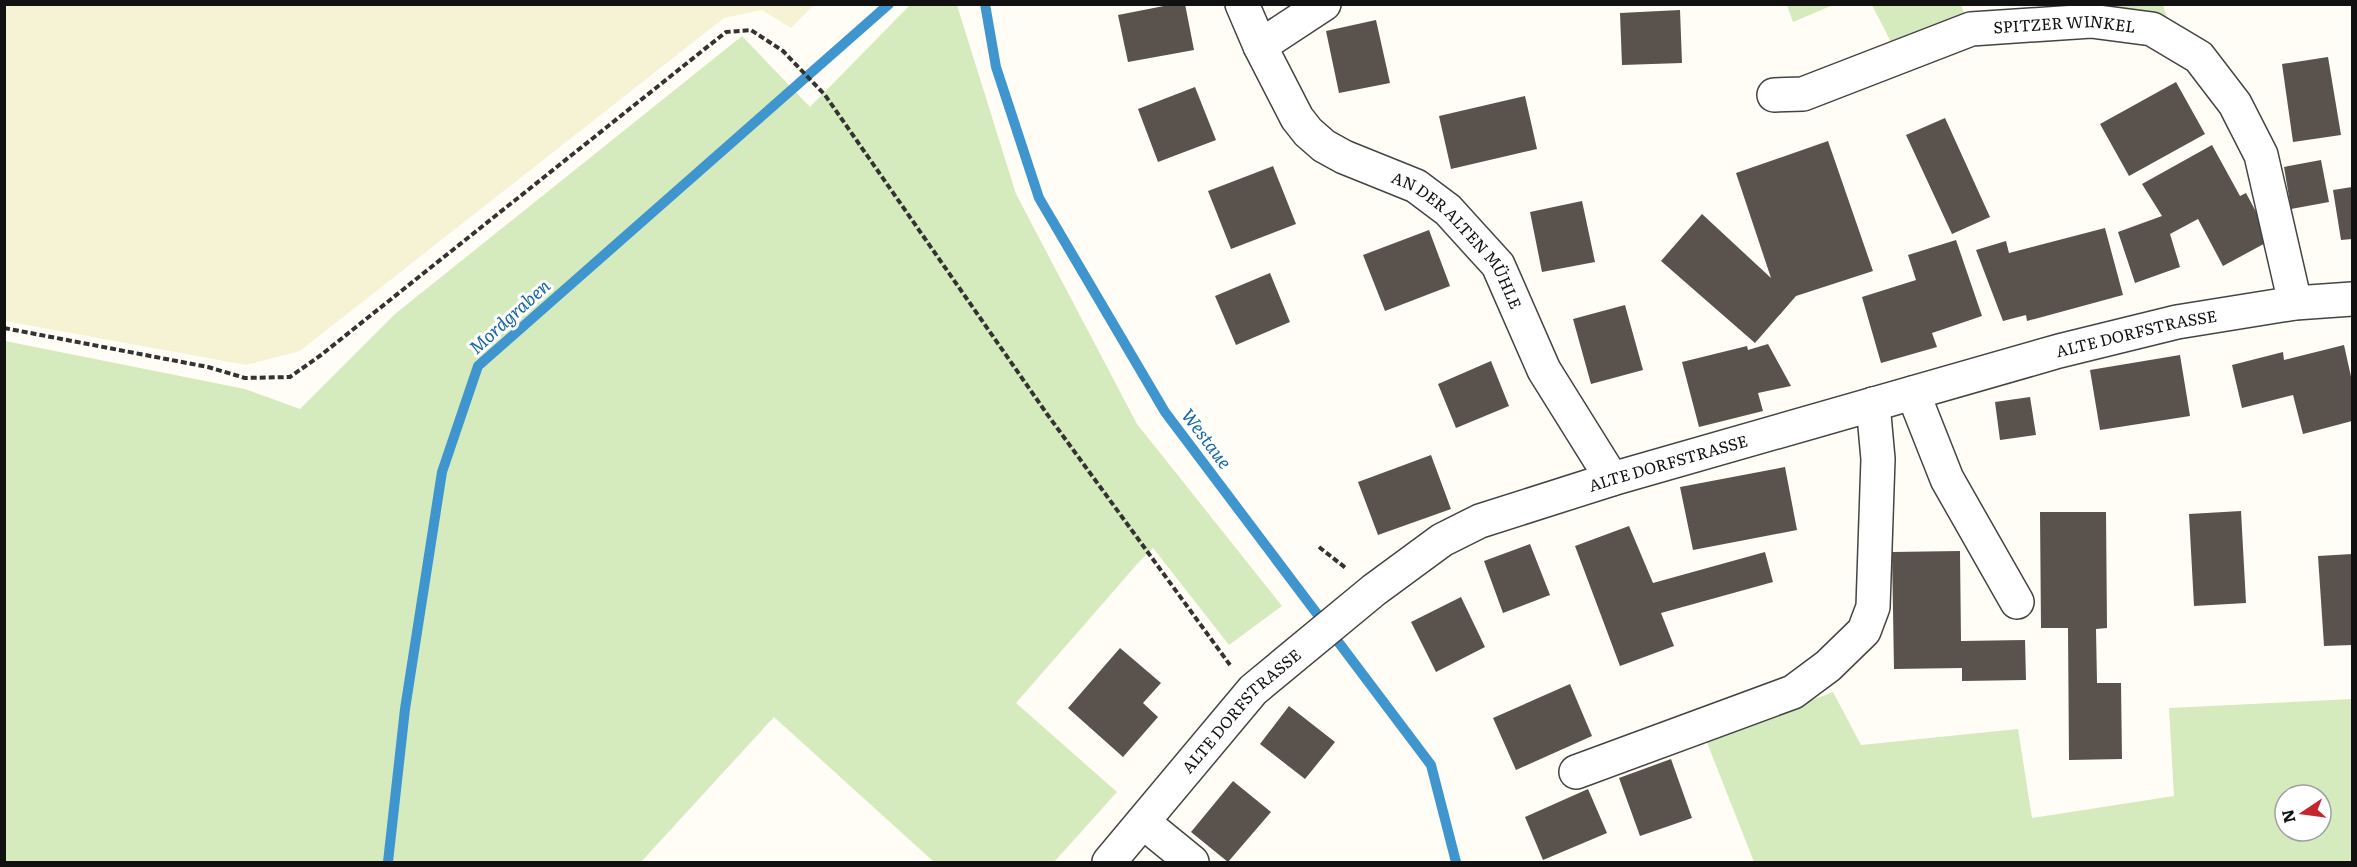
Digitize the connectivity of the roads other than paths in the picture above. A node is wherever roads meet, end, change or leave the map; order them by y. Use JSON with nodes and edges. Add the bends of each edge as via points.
{"nodes":[{"id":1,"x":1242,"y":4,"type":"edge"},
{"id":2,"x":1324,"y":4,"type":"edge"},
{"id":3,"x":1260,"y":46,"type":"junction"},
{"id":4,"x":1774,"y":96,"type":"dead end"},
{"id":5,"x":2352,"y":299,"type":"edge"},
{"id":6,"x":2295,"y":303,"type":"junction"},
{"id":7,"x":1913,"y":393,"type":"junction"},
{"id":8,"x":1873,"y":404,"type":"junction"},
{"id":9,"x":1612,"y":478,"type":"junction"},
{"id":10,"x":2017,"y":602,"type":"dead end"},
{"id":11,"x":1576,"y":772,"type":"dead end"},
{"id":12,"x":1143,"y":822,"type":"junction"},
{"id":13,"x":1109,"y":862,"type":"edge"},
{"id":14,"x":1192,"y":862,"type":"edge"}],
"edges":[{"from":1,"to":3,"type":"street","name":"AN DER ALTEN MÜHLE"},
{"from":2,"to":3,"type":"street"},
{"from":3,"to":9,"type":"street","name":"AN DER ALTEN MÜHLE","via":[[1308,132],[1344,157],[1416,186],[1448,210],[1498,265],[1544,370]]},
{"from":4,"to":6,"type":"street","name":"SPITZER WINKEL","via":[[1803,94],[1971,29],[2091,21],[2152,29],[2199,57],[2235,104],[2261,156]]},
{"from":5,"to":6,"type":"street","name":"ALTE DORFSTRASSE"},
{"from":6,"to":7,"type":"street","name":"ALTE DORFSTRASSE","via":[[2177,322]]},
{"from":7,"to":8,"type":"street","name":"ALTE DORFSTRASSE"},
{"from":7,"to":10,"type":"street","via":[[1947,478]]},
{"from":8,"to":9,"type":"street","name":"ALTE DORFSTRASSE"},
{"from":8,"to":11,"type":"street","via":[[1878,459],[1873,607],[1863,631],[1828,666],[1793,692]]},
{"from":9,"to":12,"type":"street","name":"ALTE DORFSTRASSE","via":[[1480,521],[1442,540],[1348,609],[1253,690]]},
{"from":12,"to":13,"type":"street","name":"ALTE DORFSTRASSE"},
{"from":12,"to":14,"type":"street"}]}
